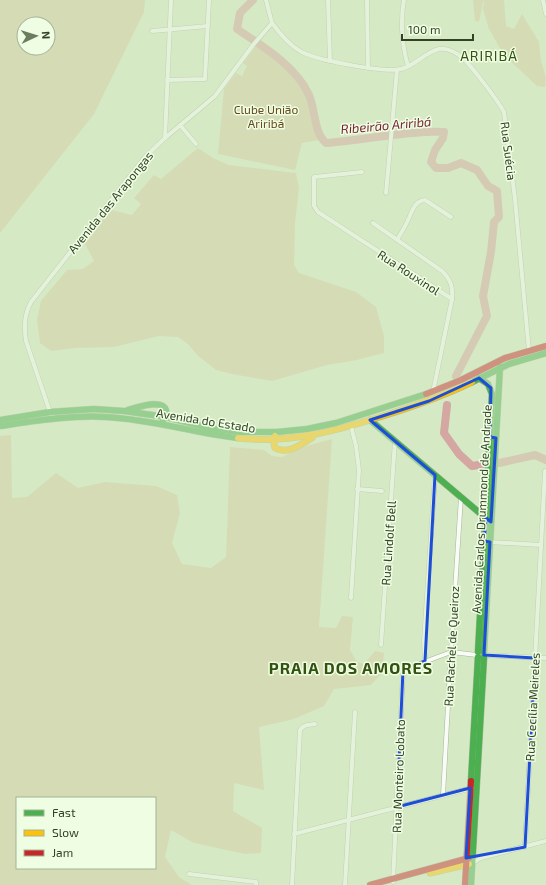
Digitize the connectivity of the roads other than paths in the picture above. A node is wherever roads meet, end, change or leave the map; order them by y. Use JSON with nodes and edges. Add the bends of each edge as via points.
{"nodes":[{"id":1,"x":171,"y":0,"type":"edge"},
{"id":2,"x":209,"y":0,"type":"edge"},
{"id":3,"x":266,"y":0,"type":"edge"},
{"id":4,"x":328,"y":0,"type":"edge"},
{"id":5,"x":367,"y":0,"type":"edge"},
{"id":6,"x":404,"y":0,"type":"edge"},
{"id":7,"x":543,"y":0,"type":"edge"},
{"id":8,"x":546,"y":14,"type":"edge"},
{"id":9,"x":272,"y":23,"type":"junction"},
{"id":10,"x":208,"y":26,"type":"junction"},
{"id":11,"x":170,"y":29,"type":"junction"},
{"id":12,"x":152,"y":31,"type":"dead end"},
{"id":13,"x":330,"y":61,"type":"junction"},
{"id":14,"x":408,"y":66,"type":"junction"},
{"id":15,"x":368,"y":68,"type":"junction"},
{"id":16,"x":397,"y":70,"type":"junction"},
{"id":17,"x":167,"y":80,"type":"junction"},
{"id":18,"x":180,"y":125,"type":"junction"},
{"id":19,"x":165,"y":138,"type":"junction"},
{"id":20,"x":196,"y":144,"type":"dead end"},
{"id":21,"x":362,"y":172,"type":"dead end"},
{"id":22,"x":386,"y":192,"type":"dead end"},
{"id":23,"x":451,"y":217,"type":"dead end"},
{"id":24,"x":373,"y":223,"type":"dead end"},
{"id":25,"x":397,"y":240,"type":"junction"},
{"id":26,"x":452,"y":299,"type":"junction"},
{"id":27,"x":546,"y":346,"type":"edge"},
{"id":28,"x":529,"y":351,"type":"junction"},
{"id":29,"x":546,"y":353,"type":"edge"},
{"id":30,"x":500,"y":367,"type":"junction"},
{"id":31,"x":479,"y":378,"type":"junction"},
{"id":32,"x":433,"y":392,"type":"junction"},
{"id":33,"x":496,"y":395,"type":"junction"},
{"id":34,"x":124,"y":411,"type":"junction"},
{"id":35,"x":50,"y":412,"type":"junction"},
{"id":36,"x":166,"y":417,"type":"junction"},
{"id":37,"x":0,"y":420,"type":"edge"},
{"id":38,"x":370,"y":420,"type":"junction"},
{"id":39,"x":159,"y":424,"type":"junction"},
{"id":40,"x":0,"y":426,"type":"edge"},
{"id":41,"x":351,"y":426,"type":"junction"},
{"id":42,"x":277,"y":432,"type":"junction"},
{"id":43,"x":319,"y":434,"type":"junction"},
{"id":44,"x":493,"y":437,"type":"junction"},
{"id":45,"x":273,"y":440,"type":"junction"},
{"id":46,"x":395,"y":441,"type":"junction"},
{"id":47,"x":545,"y":472,"type":"edge"},
{"id":48,"x":435,"y":475,"type":"junction"},
{"id":49,"x":357,"y":489,"type":"junction"},
{"id":50,"x":382,"y":491,"type":"dead end"},
{"id":51,"x":461,"y":497,"type":"junction"},
{"id":52,"x":485,"y":518,"type":"junction"},
{"id":53,"x":492,"y":522,"type":"junction"},
{"id":54,"x":487,"y":542,"type":"junction"},
{"id":55,"x":541,"y":545,"type":"junction"},
{"id":56,"x":351,"y":598,"type":"dead end"},
{"id":57,"x":381,"y":645,"type":"dead end"},
{"id":58,"x":451,"y":652,"type":"junction"},
{"id":59,"x":481,"y":655,"type":"junction"},
{"id":60,"x":535,"y":658,"type":"junction"},
{"id":61,"x":546,"y":658,"type":"edge"},
{"id":62,"x":425,"y":661,"type":"junction"},
{"id":63,"x":355,"y":712,"type":"dead end"},
{"id":64,"x":315,"y":724,"type":"dead end"},
{"id":65,"x":473,"y":788,"type":"junction"},
{"id":66,"x":443,"y":796,"type":"junction"},
{"id":67,"x":397,"y":807,"type":"junction"},
{"id":68,"x":349,"y":820,"type":"junction"},
{"id":69,"x":294,"y":834,"type":"junction"},
{"id":70,"x":546,"y":841,"type":"edge"},
{"id":71,"x":525,"y":847,"type":"junction"},
{"id":72,"x":469,"y":861,"type":"junction"},
{"id":73,"x":189,"y":874,"type":"dead end"},
{"id":74,"x":393,"y":880,"type":"junction"},
{"id":75,"x":256,"y":885,"type":"edge"},
{"id":76,"x":292,"y":885,"type":"edge"},
{"id":77,"x":345,"y":885,"type":"edge"},
{"id":78,"x":370,"y":885,"type":"edge"},
{"id":79,"x":384,"y":885,"type":"edge"},
{"id":80,"x":465,"y":885,"type":"edge"},
{"id":81,"x":471,"y":885,"type":"edge"}],
"edges":[{"from":1,"to":11,"type":"street"},
{"from":2,"to":10,"type":"street"},
{"from":3,"to":9,"type":"street"},
{"from":4,"to":13,"type":"street"},
{"from":5,"to":15,"type":"street"},
{"from":6,"to":14,"type":"street","via":[[403,45]]},
{"from":7,"to":8,"type":"street"},
{"from":9,"to":13,"type":"street","name":"Rua Suécia","via":[[299,51]]},
{"from":9,"to":18,"type":"street","name":"Avenida das Arapongas","via":[[215,96]]},
{"from":10,"to":11,"type":"street"},
{"from":10,"to":17,"type":"street","via":[[205,79]]},
{"from":11,"to":12,"type":"street"},
{"from":11,"to":17,"type":"street"},
{"from":13,"to":15,"type":"street","name":"Rua Suécia"},
{"from":14,"to":16,"type":"street","name":"Rua Suécia"},
{"from":14,"to":28,"type":"street","name":"Rua Suécia","via":[[432,52],[447,49],[467,62],[504,112]]},
{"from":15,"to":16,"type":"street","name":"Rua Suécia"},
{"from":16,"to":22,"type":"street"},
{"from":17,"to":19,"type":"street"},
{"from":18,"to":19,"type":"street","name":"Avenida das Arapongas"},
{"from":18,"to":20,"type":"street"},
{"from":19,"to":35,"type":"street","name":"Avenida das Arapongas","via":[[141,162],[28,308],[26,341]]},
{"from":21,"to":26,"type":"street","name":"Rua Rouxinol","via":[[314,177],[314,206],[318,212]]},
{"from":23,"to":25,"type":"street","via":[[425,200],[420,200],[412,209]]},
{"from":24,"to":25,"type":"street"},
{"from":25,"to":26,"type":"street","via":[[449,278]]},
{"from":26,"to":32,"type":"street","name":"Rua Rouxinol"},
{"from":27,"to":28,"type":"main road","name":"Avenida do Estado"},
{"from":28,"to":32,"type":"main road","name":"Avenida do Estado","via":[[495,362]]},
{"from":29,"to":30,"type":"main road","name":"Avenida do Estado","via":[[522,358]]},
{"from":30,"to":31,"type":"main road","name":"Avenida do Estado"},
{"from":30,"to":33,"type":"main road","name":"Avenida Carlos Drummond de Andrade"},
{"from":31,"to":33,"type":"main road","name":"Avenida Carlos Drummond de Andrade","via":[[488,384]]},
{"from":31,"to":38,"type":"main road","name":"Avenida do Estado","via":[[424,403]]},
{"from":32,"to":42,"type":"main road","name":"Avenida do Estado","via":[[336,423]]},
{"from":33,"to":44,"type":"main road","name":"Avenida Carlos Drummond de Andrade"},
{"from":34,"to":35,"type":"main road","name":"Avenida do Estado","via":[[94,409]]},
{"from":34,"to":36,"type":"main road","name":"Avenida do Estado"},
{"from":34,"to":36,"type":"main road","via":[[159,404],[166,410]]},
{"from":35,"to":37,"type":"main road","name":"Avenida do Estado"},
{"from":36,"to":39,"type":"main road"},
{"from":36,"to":42,"type":"main road","name":"Avenida do Estado","via":[[222,430]]},
{"from":38,"to":41,"type":"main road","name":"Avenida do Estado"},
{"from":38,"to":46,"type":"main road"},
{"from":39,"to":40,"type":"main road","name":"Avenida do Estado","via":[[87,416],[52,418]]},
{"from":39,"to":45,"type":"main road","name":"Avenida do Estado","via":[[221,436]]},
{"from":41,"to":43,"type":"main road","name":"Avenida do Estado"},
{"from":41,"to":49,"type":"street","via":[[358,457]]},
{"from":42,"to":45,"type":"main road"},
{"from":43,"to":45,"type":"main road","name":"Avenida do Estado"},
{"from":43,"to":45,"type":"main road","via":[[282,451],[275,448]]},
{"from":44,"to":52,"type":"main road","name":"Avenida Carlos Drummond de Andrade"},
{"from":44,"to":53,"type":"main road","name":"Avenida Carlos Drummond de Andrade"},
{"from":46,"to":48,"type":"main road"},
{"from":46,"to":57,"type":"street","name":"Rua Lindolf Bell"},
{"from":47,"to":55,"type":"street","name":"Rua Cecília Meireles"},
{"from":48,"to":51,"type":"main road"},
{"from":48,"to":62,"type":"street","via":[[424,641]]},
{"from":49,"to":50,"type":"street"},
{"from":49,"to":56,"type":"street"},
{"from":51,"to":52,"type":"main road"},
{"from":51,"to":58,"type":"street","name":"Rua Rachel de Queiroz"},
{"from":52,"to":53,"type":"main road"},
{"from":52,"to":54,"type":"main road","name":"Avenida Carlos Drummond de Andrade"},
{"from":53,"to":54,"type":"main road","name":"Avenida Carlos Drummond de Andrade"},
{"from":54,"to":55,"type":"street"},
{"from":54,"to":59,"type":"main road","name":"Avenida Carlos Drummond de Andrade"},
{"from":55,"to":60,"type":"street","name":"Rua Cecília Meireles"},
{"from":58,"to":59,"type":"street"},
{"from":58,"to":62,"type":"street"},
{"from":58,"to":66,"type":"street","name":"Rua Rachel de Queiroz"},
{"from":59,"to":60,"type":"street"},
{"from":59,"to":65,"type":"main road","name":"Avenida Carlos Drummond de Andrade"},
{"from":60,"to":61,"type":"street"},
{"from":60,"to":71,"type":"street","name":"Rua Cecília Meireles"},
{"from":62,"to":67,"type":"street","name":"Rua Monteiro Lobato","via":[[403,670]]},
{"from":63,"to":68,"type":"street"},
{"from":64,"to":69,"type":"street","via":[[305,725],[300,730]]},
{"from":65,"to":66,"type":"street"},
{"from":65,"to":72,"type":"main road","name":"Avenida Carlos Drummond de Andrade"},
{"from":66,"to":67,"type":"street"},
{"from":67,"to":68,"type":"street"},
{"from":67,"to":74,"type":"street","name":"Rua Monteiro Lobato"},
{"from":68,"to":69,"type":"street"},
{"from":68,"to":77,"type":"street"},
{"from":69,"to":76,"type":"street"},
{"from":70,"to":71,"type":"street"},
{"from":71,"to":72,"type":"street"},
{"from":72,"to":74,"type":"main road"},
{"from":72,"to":80,"type":"main road","name":"Avenida Carlos Drummond de Andrade"},
{"from":72,"to":81,"type":"main road","name":"Avenida Carlos Drummond de Andrade"},
{"from":73,"to":75,"type":"street","via":[[256,882]]},
{"from":74,"to":78,"type":"main road"},
{"from":74,"to":79,"type":"main road"}]}
